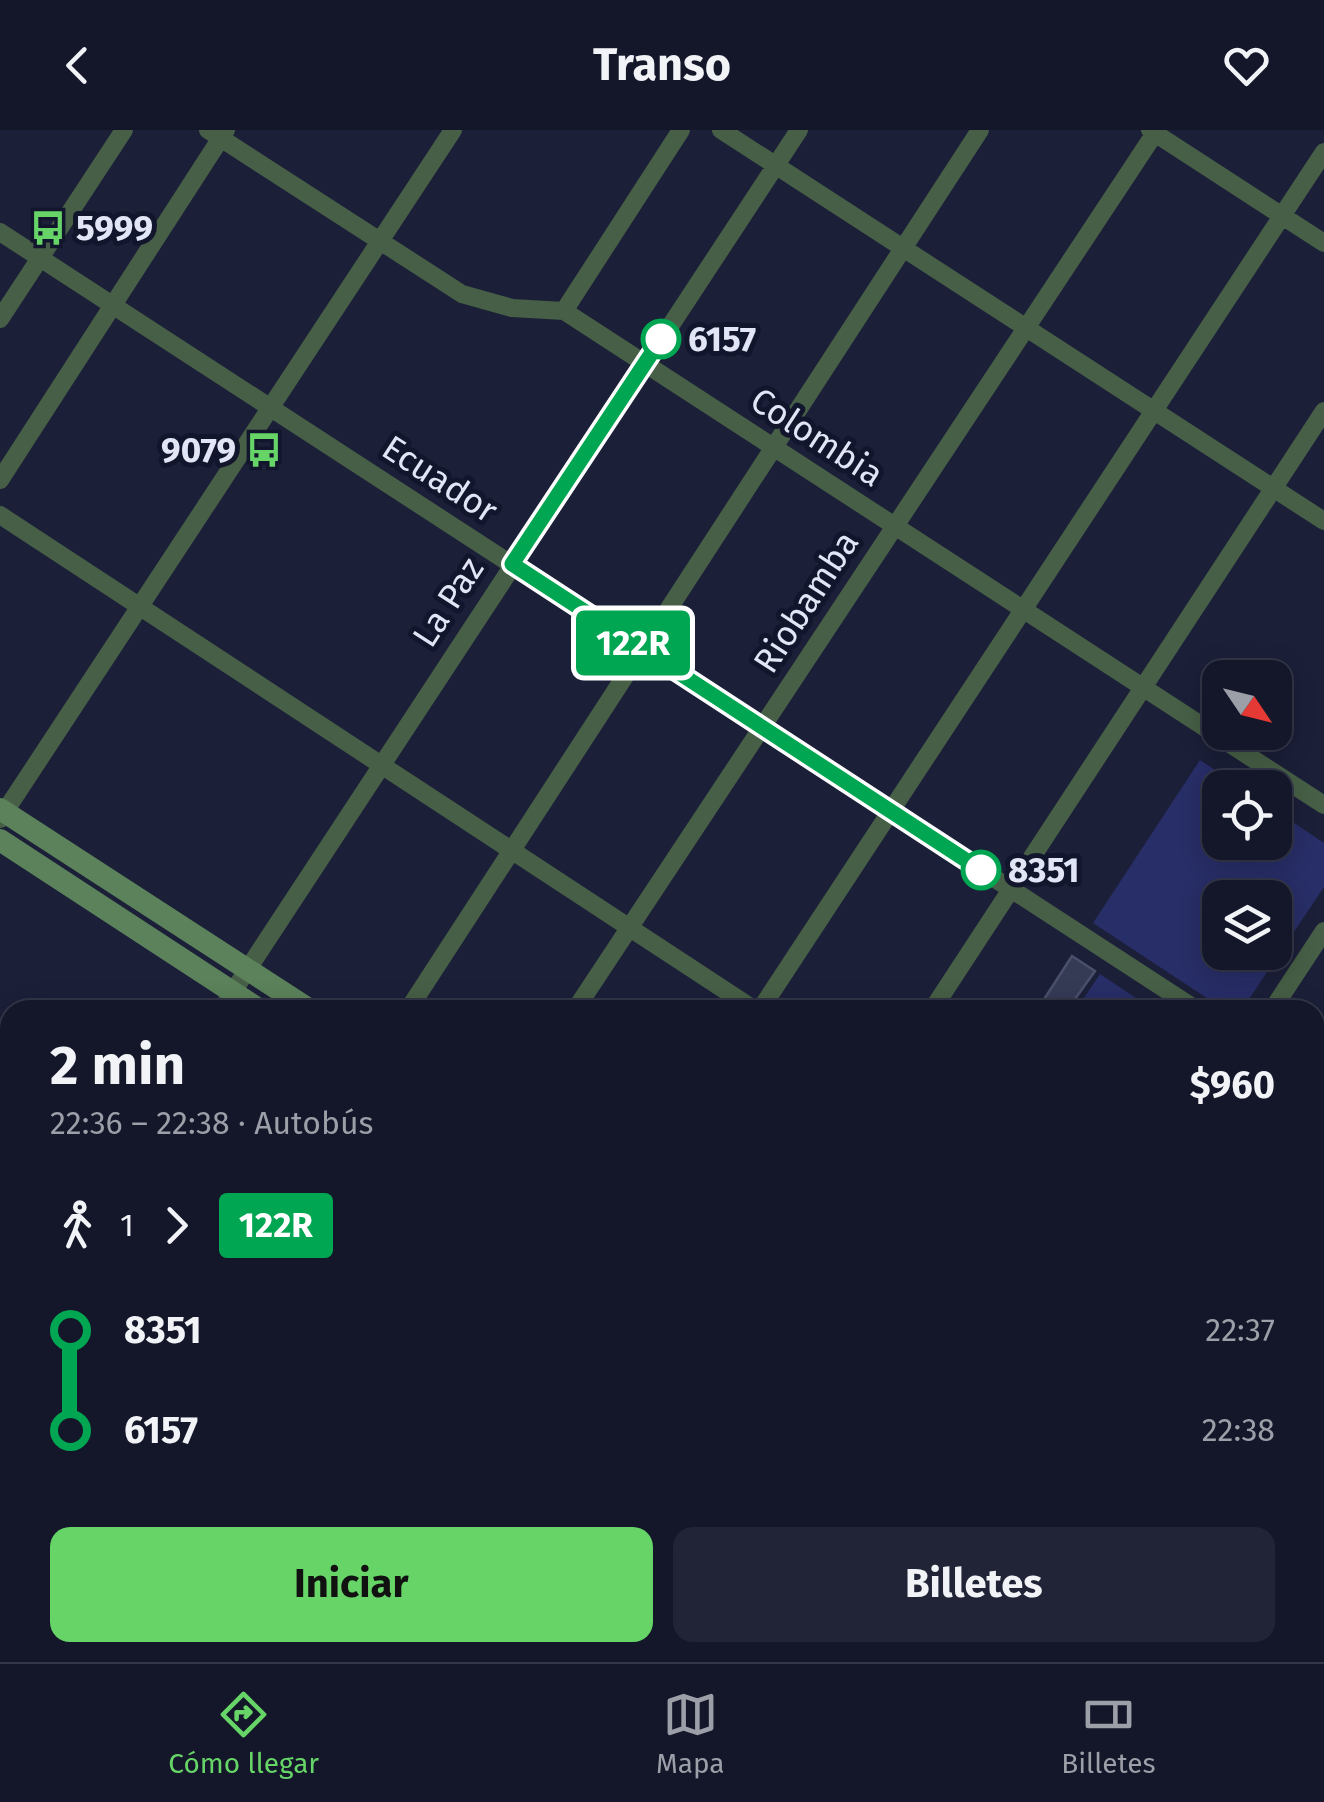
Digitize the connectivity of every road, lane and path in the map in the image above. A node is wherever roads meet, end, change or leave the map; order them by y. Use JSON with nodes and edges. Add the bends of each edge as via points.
{"nodes":[{"id":1,"x":124,"y":130,"type":"edge"},
{"id":2,"x":453,"y":130,"type":"edge"},
{"id":3,"x":682,"y":130,"type":"edge"},
{"id":4,"x":721,"y":130,"type":"edge"},
{"id":5,"x":799,"y":130,"type":"edge"},
{"id":6,"x":980,"y":130,"type":"edge"},
{"id":7,"x":1154,"y":131,"type":"edge"},
{"id":8,"x":219,"y":133,"type":"edge"},
{"id":9,"x":1324,"y":152,"type":"edge"},
{"id":10,"x":776,"y":165,"type":"junction"},
{"id":11,"x":1282,"y":216,"type":"junction"},
{"id":12,"x":0,"y":232,"type":"edge"},
{"id":13,"x":380,"y":241,"type":"junction"},
{"id":14,"x":1324,"y":243,"type":"edge"},
{"id":15,"x":903,"y":248,"type":"junction"},
{"id":16,"x":40,"y":258,"type":"junction"},
{"id":17,"x":113,"y":305,"type":"junction"},
{"id":18,"x":564,"y":311,"type":"junction"},
{"id":19,"x":0,"y":319,"type":"edge"},
{"id":20,"x":1026,"y":328,"type":"junction"},
{"id":21,"x":644,"y":364,"type":"junction"},
{"id":22,"x":270,"y":408,"type":"junction"},
{"id":23,"x":1324,"y":410,"type":"edge"},
{"id":24,"x":1154,"y":411,"type":"junction"},
{"id":25,"x":773,"y":448,"type":"junction"},
{"id":26,"x":0,"y":480,"type":"edge"},
{"id":27,"x":1273,"y":488,"type":"junction"},
{"id":28,"x":0,"y":516,"type":"edge"},
{"id":29,"x":1324,"y":522,"type":"edge"},
{"id":30,"x":895,"y":526,"type":"junction"},
{"id":31,"x":512,"y":564,"type":"junction"},
{"id":32,"x":140,"y":607,"type":"junction"},
{"id":33,"x":1023,"y":610,"type":"junction"},
{"id":34,"x":642,"y":649,"type":"junction"},
{"id":35,"x":1143,"y":688,"type":"junction"},
{"id":36,"x":762,"y":727,"type":"junction"},
{"id":37,"x":381,"y":765,"type":"junction"},
{"id":38,"x":1324,"y":805,"type":"edge"},
{"id":39,"x":891,"y":811,"type":"junction"},
{"id":40,"x":2,"y":813,"type":"edge"},
{"id":41,"x":0,"y":840,"type":"edge"},
{"id":42,"x":512,"y":851,"type":"junction"},
{"id":43,"x":1011,"y":889,"type":"junction"},
{"id":44,"x":630,"y":928,"type":"junction"},
{"id":45,"x":1324,"y":931,"type":"edge"},
{"id":46,"x":1317,"y":958,"type":"edge"},
{"id":47,"x":248,"y":969,"type":"junction"},
{"id":48,"x":226,"y":1000,"type":"edge"},
{"id":49,"x":228,"y":1000,"type":"edge"},
{"id":50,"x":295,"y":1000,"type":"edge"},
{"id":51,"x":415,"y":1000,"type":"edge"},
{"id":52,"x":583,"y":1000,"type":"edge"},
{"id":53,"x":742,"y":1000,"type":"edge"},
{"id":54,"x":764,"y":1000,"type":"edge"},
{"id":55,"x":939,"y":1000,"type":"edge"},
{"id":56,"x":1182,"y":1000,"type":"edge"},
{"id":57,"x":1281,"y":1000,"type":"edge"}],
"edges":[{"from":1,"to":16,"type":"street"},
{"from":2,"to":13,"type":"street"},
{"from":3,"to":18,"type":"street"},
{"from":4,"to":10,"type":"street"},
{"from":5,"to":10,"type":"street","name":"La Paz"},
{"from":6,"to":15,"type":"street"},
{"from":7,"to":11,"type":"street"},
{"from":7,"to":20,"type":"street","name":"Riobamba"},
{"from":8,"to":13,"type":"street"},
{"from":8,"to":17,"type":"street"},
{"from":9,"to":11,"type":"street"},
{"from":10,"to":15,"type":"street"},
{"from":10,"to":21,"type":"street","name":"La Paz"},
{"from":11,"to":14,"type":"street"},
{"from":11,"to":24,"type":"street"},
{"from":12,"to":16,"type":"street","name":"Ecuador"},
{"from":13,"to":18,"type":"street","via":[[462,294],[512,308]]},
{"from":13,"to":22,"type":"street"},
{"from":15,"to":20,"type":"street"},
{"from":15,"to":25,"type":"street"},
{"from":16,"to":17,"type":"street","name":"Ecuador"},
{"from":16,"to":19,"type":"street"},
{"from":17,"to":22,"type":"street","name":"Ecuador"},
{"from":17,"to":26,"type":"street"},
{"from":18,"to":21,"type":"street","name":"Colombia"},
{"from":20,"to":24,"type":"street"},
{"from":20,"to":30,"type":"street","name":"Riobamba"},
{"from":21,"to":25,"type":"street","name":"Colombia"},
{"from":21,"to":31,"type":"street","name":"La Paz"},
{"from":22,"to":31,"type":"street","name":"Ecuador"},
{"from":22,"to":32,"type":"street"},
{"from":23,"to":27,"type":"street"},
{"from":24,"to":27,"type":"street"},
{"from":24,"to":33,"type":"street"},
{"from":25,"to":30,"type":"street","name":"Colombia"},
{"from":25,"to":34,"type":"street"},
{"from":27,"to":29,"type":"street"},
{"from":27,"to":35,"type":"street"},
{"from":28,"to":32,"type":"street"},
{"from":30,"to":33,"type":"street","name":"Colombia"},
{"from":30,"to":36,"type":"street","name":"Riobamba"},
{"from":31,"to":34,"type":"street","name":"Ecuador"},
{"from":31,"to":37,"type":"street","name":"La Paz"},
{"from":32,"to":37,"type":"street"},
{"from":32,"to":40,"type":"street"},
{"from":33,"to":35,"type":"street","name":"Colombia"},
{"from":33,"to":39,"type":"street"},
{"from":34,"to":36,"type":"street","name":"Ecuador"},
{"from":34,"to":42,"type":"street"},
{"from":35,"to":38,"type":"street","name":"Colombia"},
{"from":35,"to":43,"type":"street"},
{"from":36,"to":39,"type":"street","name":"Ecuador"},
{"from":36,"to":44,"type":"street","name":"Riobamba"},
{"from":37,"to":42,"type":"street"},
{"from":37,"to":47,"type":"street","name":"La Paz"},
{"from":39,"to":43,"type":"street","name":"Ecuador"},
{"from":39,"to":54,"type":"street"},
{"from":40,"to":47,"type":"main road"},
{"from":41,"to":48,"type":"main road"},
{"from":42,"to":44,"type":"street"},
{"from":42,"to":51,"type":"street"},
{"from":43,"to":55,"type":"street"},
{"from":43,"to":56,"type":"street","name":"Ecuador"},
{"from":44,"to":52,"type":"street","name":"Riobamba"},
{"from":44,"to":53,"type":"street"},
{"from":45,"to":46,"type":"street"},
{"from":46,"to":57,"type":"street"},
{"from":47,"to":49,"type":"street","name":"La Paz"},
{"from":47,"to":50,"type":"main road"}]}
